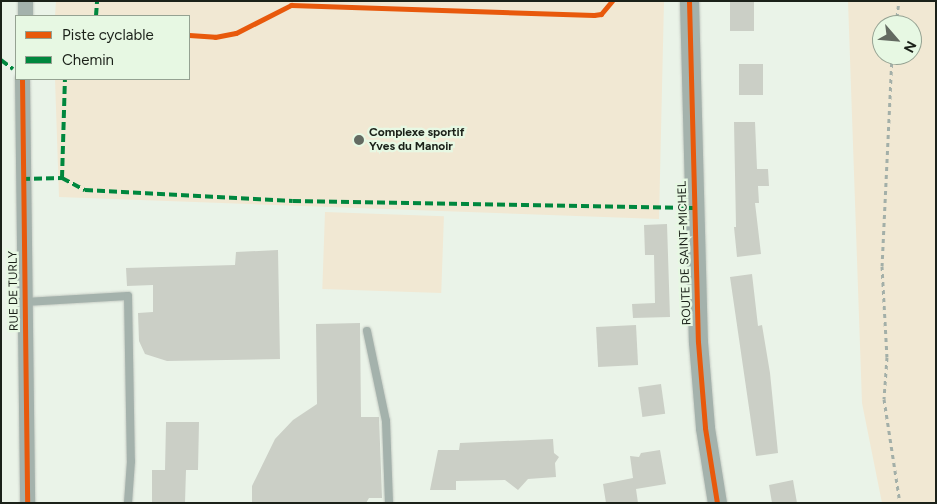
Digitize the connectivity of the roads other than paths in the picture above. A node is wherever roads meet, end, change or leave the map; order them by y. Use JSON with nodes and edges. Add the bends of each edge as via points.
{"nodes":[{"id":1,"x":25,"y":1,"type":"edge"},
{"id":2,"x":689,"y":1,"type":"edge"},
{"id":3,"x":25,"y":15,"type":"edge"},
{"id":4,"x":22,"y":80,"type":"edge"},
{"id":5,"x":25,"y":302,"type":"junction"},
{"id":6,"x":367,"y":331,"type":"dead end"},
{"id":7,"x":27,"y":503,"type":"edge"},
{"id":8,"x":128,"y":503,"type":"edge"},
{"id":9,"x":389,"y":503,"type":"edge"},
{"id":10,"x":717,"y":503,"type":"edge"}],
"edges":[{"from":1,"to":3,"type":"street"},
{"from":2,"to":10,"type":"street","name":"ROUTE DE SAINT-MICHEL","via":[[698,342],[705,428]]},
{"from":4,"to":5,"type":"street","name":"RUE DE TURLY"},
{"from":5,"to":7,"type":"street","name":"RUE DE TURLY"},
{"from":5,"to":8,"type":"lane","via":[[128,296],[131,461]]},
{"from":6,"to":9,"type":"lane","via":[[386,421]]}]}
